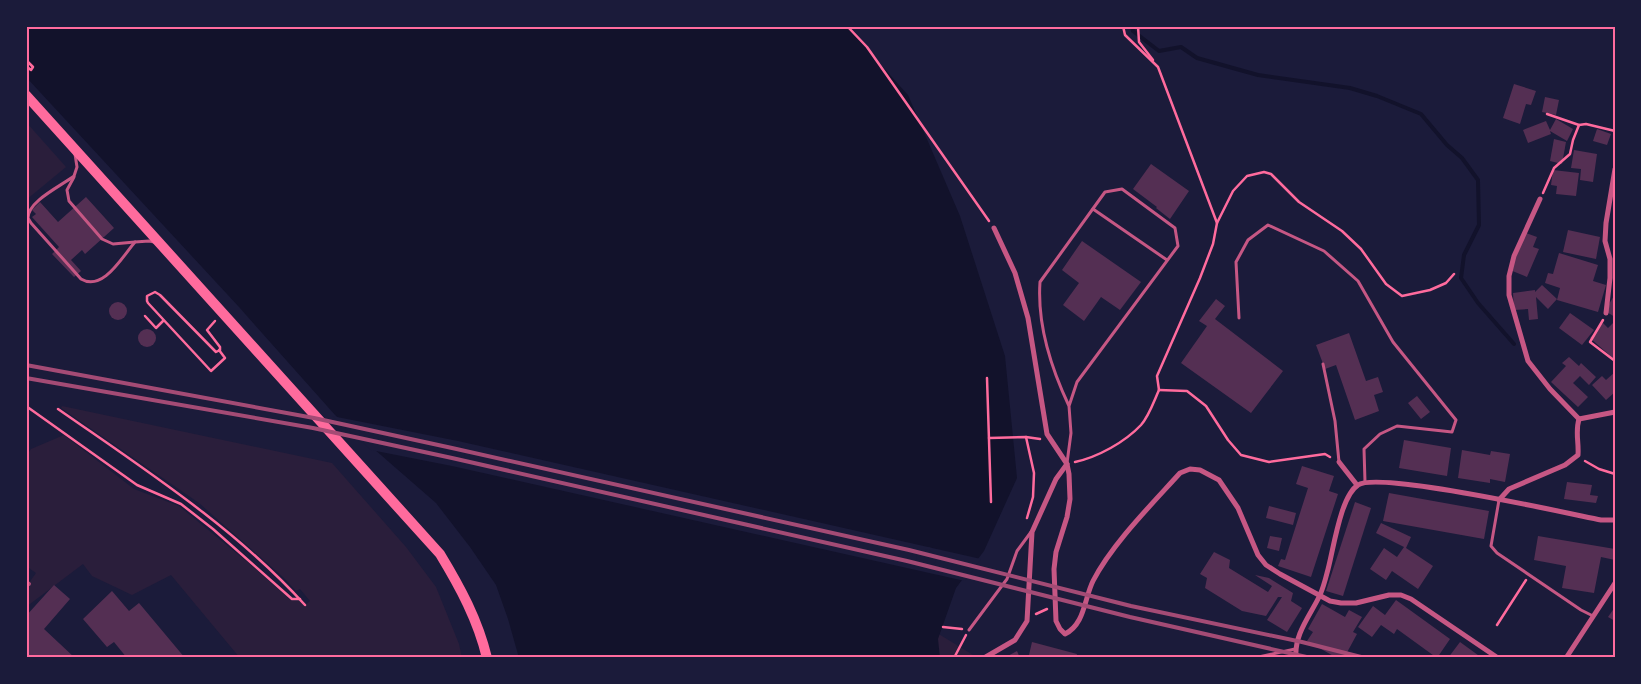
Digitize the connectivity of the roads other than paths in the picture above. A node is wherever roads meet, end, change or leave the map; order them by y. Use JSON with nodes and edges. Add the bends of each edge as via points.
{"nodes":[{"id":1,"x":26,"y":95,"type":"edge"},
{"id":2,"x":75,"y":148,"type":"junction"},
{"id":3,"x":1615,"y":169,"type":"edge"},
{"id":4,"x":74,"y":176,"type":"junction"},
{"id":5,"x":1540,"y":199,"type":"road end"},
{"id":6,"x":1093,"y":209,"type":"junction"},
{"id":7,"x":994,"y":228,"type":"road end"},
{"id":8,"x":135,"y":242,"type":"junction"},
{"id":9,"x":161,"y":245,"type":"junction"},
{"id":10,"x":1167,"y":260,"type":"junction"},
{"id":11,"x":1606,"y":313,"type":"road end"},
{"id":12,"x":1239,"y":318,"type":"dead end"},
{"id":13,"x":1322,"y":364,"type":"dead end"},
{"id":14,"x":1069,"y":406,"type":"junction"},
{"id":15,"x":1615,"y":412,"type":"edge"},
{"id":16,"x":1579,"y":419,"type":"junction"},
{"id":17,"x":1339,"y":462,"type":"joint"},
{"id":18,"x":1067,"y":464,"type":"junction"},
{"id":19,"x":1365,"y":482,"type":"junction"},
{"id":20,"x":1357,"y":485,"type":"junction"},
{"id":21,"x":1499,"y":500,"type":"junction"},
{"id":22,"x":1615,"y":520,"type":"edge"},
{"id":23,"x":1032,"y":532,"type":"junction"},
{"id":24,"x":1615,"y":583,"type":"edge"},
{"id":25,"x":1320,"y":595,"type":"junction"},
{"id":26,"x":1594,"y":616,"type":"junction"},
{"id":27,"x":968,"y":630,"type":"road end"},
{"id":28,"x":1295,"y":648,"type":"junction"},
{"id":29,"x":487,"y":658,"type":"edge"},
{"id":30,"x":984,"y":658,"type":"edge"},
{"id":31,"x":1254,"y":658,"type":"edge"},
{"id":32,"x":1296,"y":658,"type":"edge"},
{"id":33,"x":1498,"y":658,"type":"edge"},
{"id":34,"x":1566,"y":658,"type":"edge"}],
"edges":[{"from":1,"to":2,"type":"main road"},
{"from":2,"to":4,"type":"lane","via":[[77,168]]},
{"from":2,"to":9,"type":"main road"},
{"from":3,"to":11,"type":"street","via":[[1606,224],[1610,260]]},
{"from":4,"to":8,"type":"lane","via":[[67,190],[69,201],[102,239],[113,244]]},
{"from":4,"to":8,"type":"lane","via":[[30,207],[28,218],[81,279],[90,283],[100,280]]},
{"from":5,"to":16,"type":"street","via":[[1514,256],[1509,295],[1528,361]]},
{"from":6,"to":10,"type":"lane"},
{"from":6,"to":10,"type":"lane","via":[[1106,192],[1122,189],[1176,228],[1178,246]]},
{"from":6,"to":14,"type":"lane","via":[[1040,282],[1045,338],[1055,375]]},
{"from":7,"to":18,"type":"street","via":[[1015,273],[1028,318],[1048,434]]},
{"from":8,"to":9,"type":"lane"},
{"from":9,"to":29,"type":"main road","via":[[440,554],[473,615]]},
{"from":10,"to":14,"type":"lane","via":[[1078,382]]},
{"from":12,"to":19,"type":"lane","via":[[1236,262],[1248,240],[1268,225],[1324,251],[1358,281],[1393,342],[1456,420],[1452,432],[1397,426],[1380,434],[1364,449]]},
{"from":13,"to":17,"type":"lane","via":[[1335,421]]},
{"from":14,"to":18,"type":"lane","via":[[1071,433]]},
{"from":15,"to":16,"type":"street"},
{"from":16,"to":21,"type":"street","via":[[1576,430],[1578,455],[1565,465],[1508,489]]},
{"from":17,"to":20,"type":"street"},
{"from":18,"to":23,"type":"street","via":[[1056,479]]},
{"from":18,"to":25,"type":"street","via":[[1070,499],[1055,560],[1056,621],[1065,634],[1074,630],[1093,582],[1110,554],[1180,473],[1190,469],[1200,470],[1219,480],[1238,508],[1258,555],[1266,565]]},
{"from":19,"to":20,"type":"street"},
{"from":19,"to":21,"type":"street","via":[[1393,482]]},
{"from":20,"to":25,"type":"street","via":[[1347,497]]},
{"from":21,"to":22,"type":"street"},
{"from":21,"to":26,"type":"lane","via":[[1491,546],[1529,575]]},
{"from":23,"to":27,"type":"lane","via":[[1017,551],[1007,579]]},
{"from":23,"to":30,"type":"street","via":[[1027,619],[1015,640]]},
{"from":24,"to":26,"type":"street"},
{"from":25,"to":28,"type":"street","via":[[1306,618]]},
{"from":25,"to":33,"type":"street","via":[[1341,604],[1401,595]]},
{"from":26,"to":34,"type":"street"},
{"from":28,"to":31,"type":"lane"},
{"from":28,"to":32,"type":"street"}]}
